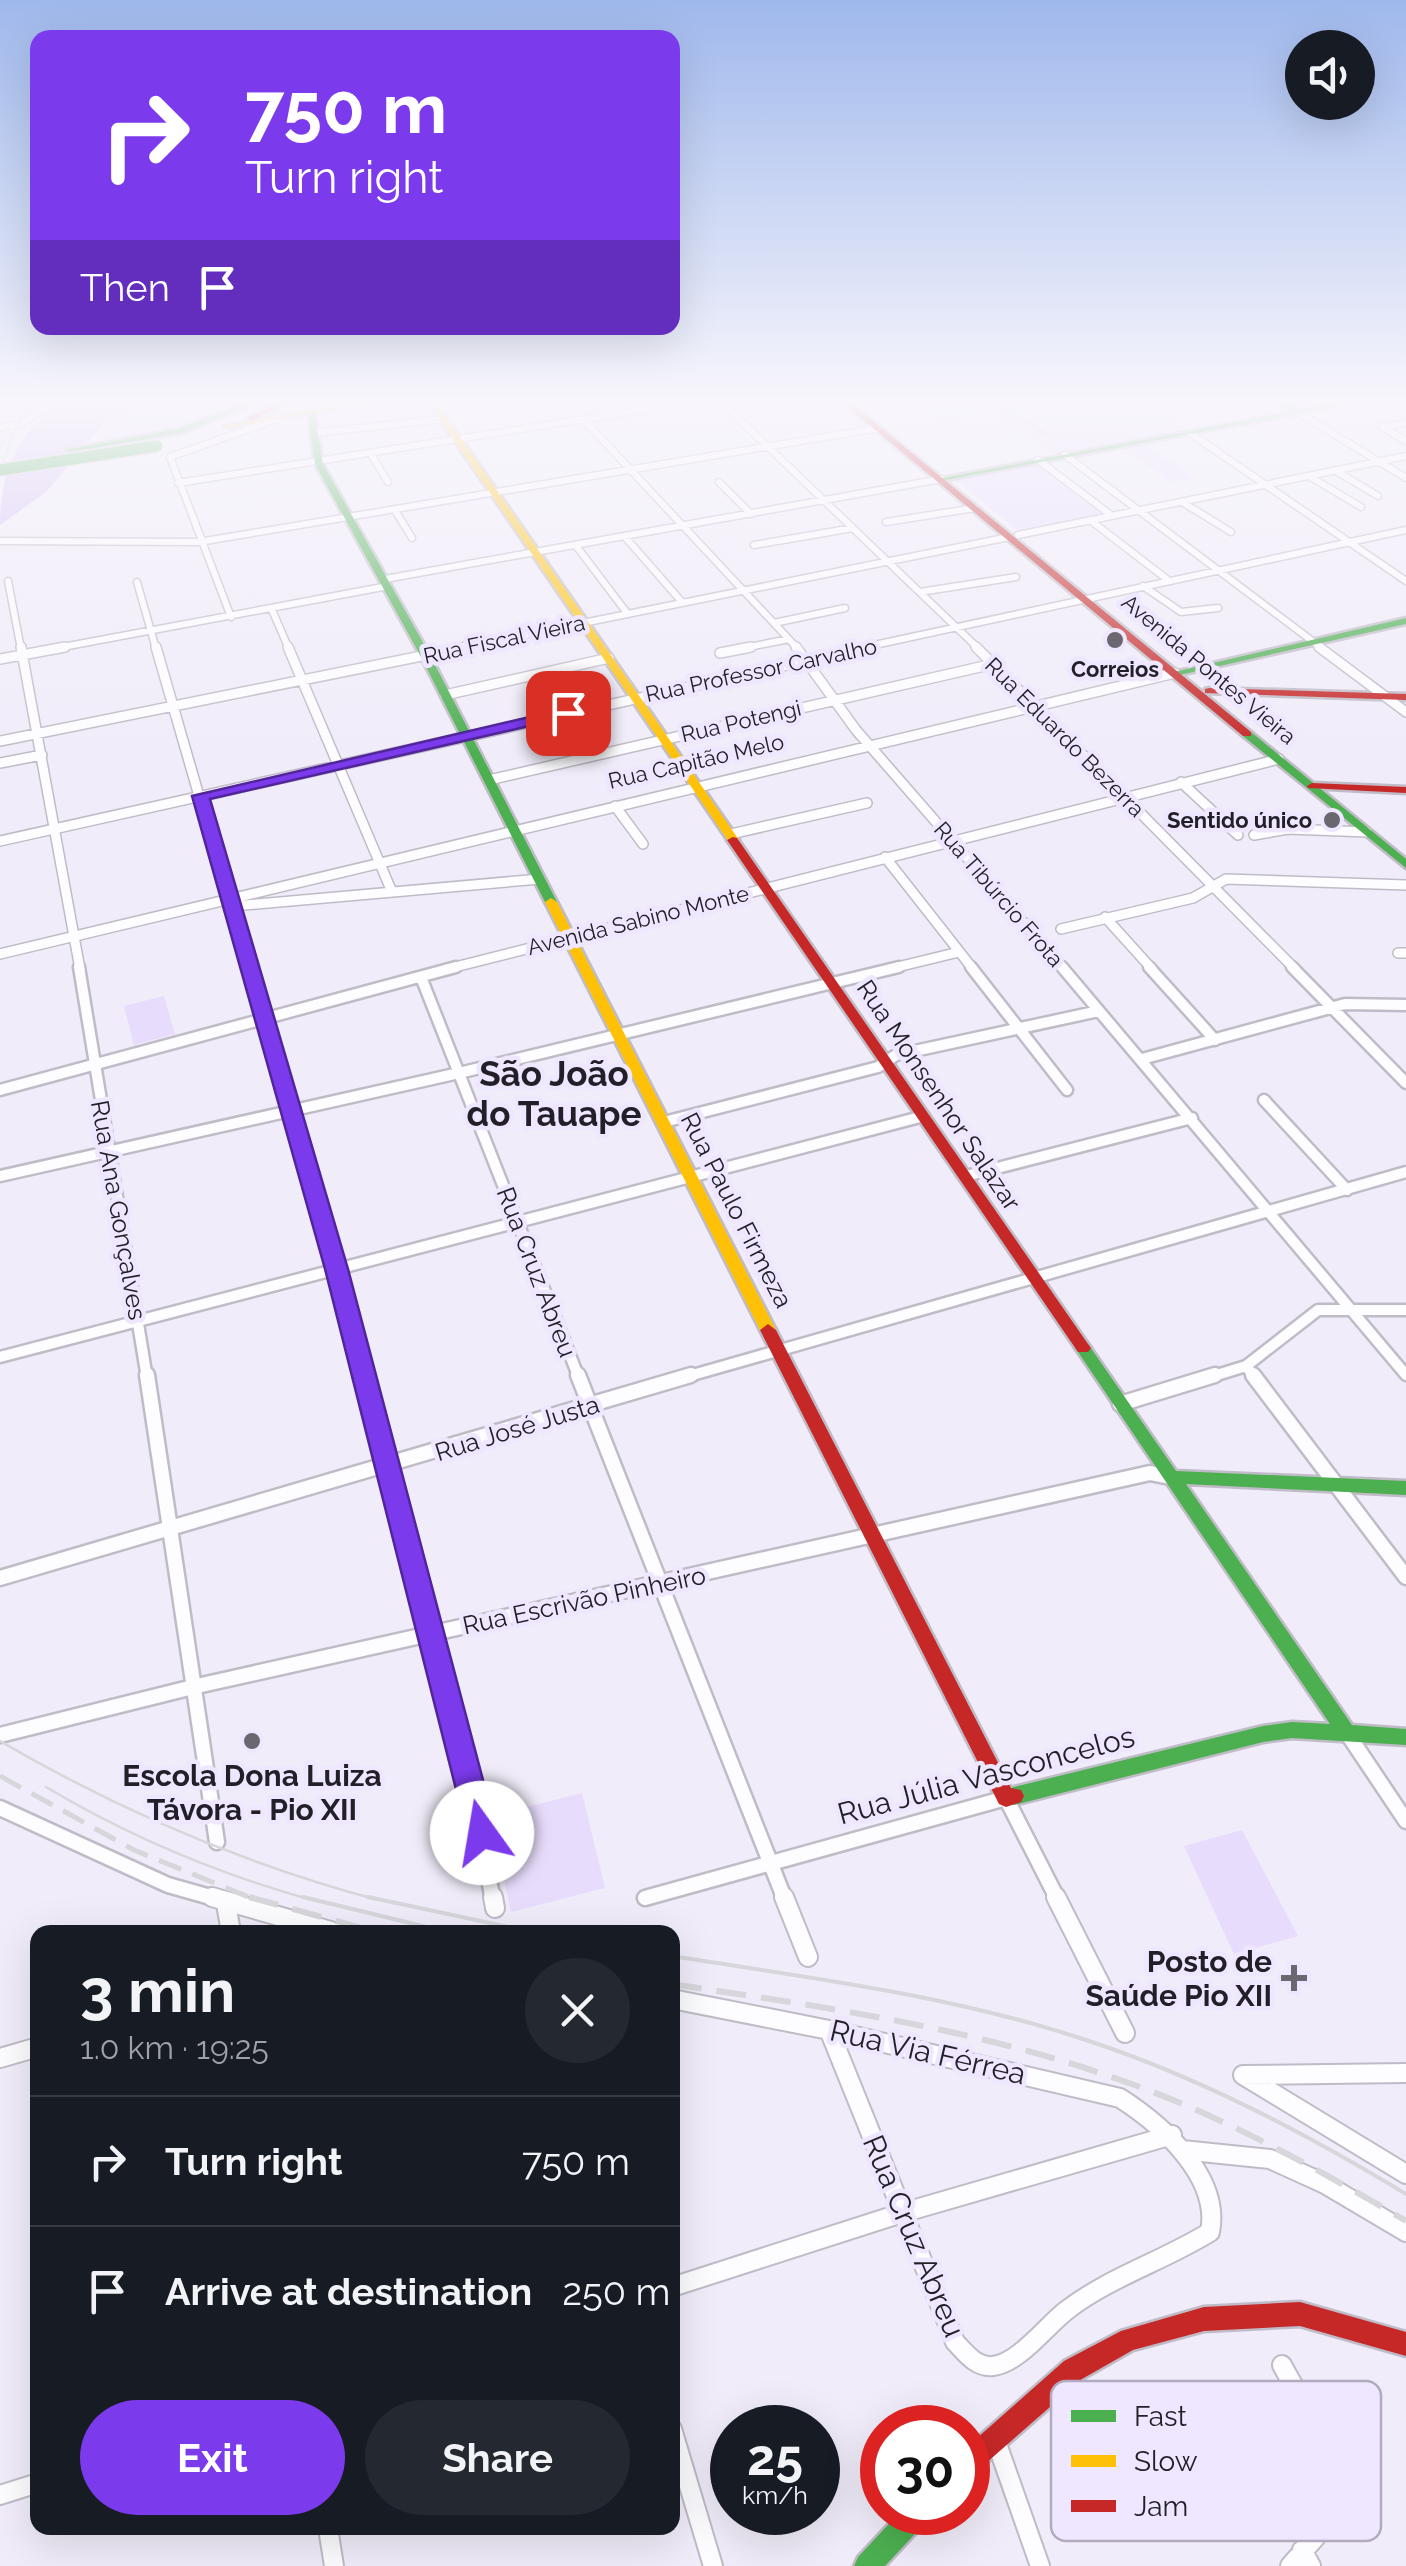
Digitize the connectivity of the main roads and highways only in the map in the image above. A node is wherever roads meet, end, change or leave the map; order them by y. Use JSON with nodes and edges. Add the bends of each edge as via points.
{"nodes":[{"id":1,"x":348,"y":518,"type":"edge"},
{"id":2,"x":512,"y":518,"type":"edge"},
{"id":3,"x":989,"y":518,"type":"edge"},
{"id":4,"x":992,"y":518,"type":"edge"},
{"id":5,"x":1014,"y":536,"type":"junction"},
{"id":6,"x":1406,"y":622,"type":"edge"},
{"id":7,"x":1180,"y":672,"type":"junction"},
{"id":8,"x":1209,"y":690,"type":"junction"},
{"id":9,"x":1396,"y":696,"type":"edge"},
{"id":10,"x":1318,"y":785,"type":"junction"},
{"id":11,"x":1406,"y":786,"type":"edge"},
{"id":12,"x":1406,"y":853,"type":"edge"},
{"id":13,"x":1406,"y":865,"type":"edge"},
{"id":14,"x":1170,"y":1477,"type":"junction"},
{"id":15,"x":1406,"y":1488,"type":"edge"},
{"id":16,"x":1347,"y":1733,"type":"junction"},
{"id":17,"x":1406,"y":1737,"type":"edge"},
{"id":18,"x":1006,"y":1798,"type":"joint"},
{"id":19,"x":1406,"y":2344,"type":"edge"},
{"id":20,"x":1060,"y":2381,"type":"edge"},
{"id":21,"x":1051,"y":2389,"type":"edge"},
{"id":22,"x":990,"y":2442,"type":"edge"},
{"id":23,"x":896,"y":2535,"type":"edge"},
{"id":24,"x":867,"y":2566,"type":"edge"}],
"edges":[{"from":1,"to":18,"type":"main road","name":"Rua Paulo Firmeza","via":[[620,1034]]},
{"from":2,"to":14,"type":"main road","name":"Rua Monsenhor Salazar"},
{"from":3,"to":5,"type":"main road","name":"Avenida Pontes Vieira"},
{"from":4,"to":5,"type":"main road","name":"Avenida Pontes Vieira"},
{"from":5,"to":7,"type":"main road","name":"Avenida Pontes Vieira"},
{"from":6,"to":7,"type":"main road","name":"Rua Capitão Melo"},
{"from":7,"to":8,"type":"main road","name":"Avenida Pontes Vieira"},
{"from":7,"to":10,"type":"main road","name":"Avenida Pontes Vieira"},
{"from":8,"to":9,"type":"main road"},
{"from":8,"to":10,"type":"main road","name":"Avenida Pontes Vieira"},
{"from":10,"to":11,"type":"main road"},
{"from":10,"to":12,"type":"main road","name":"Avenida Pontes Vieira"},
{"from":10,"to":13,"type":"main road","name":"Avenida Pontes Vieira"},
{"from":14,"to":15,"type":"main road"},
{"from":14,"to":16,"type":"main road","name":"Rua Monsenhor Salazar"},
{"from":16,"to":17,"type":"main road","name":"Rua Júlia Vasconcelos"},
{"from":16,"to":18,"type":"main road","name":"Rua Júlia Vasconcelos","via":[[1263,1734]]},
{"from":19,"to":20,"type":"main road","via":[[1300,2314],[1204,2320],[1128,2339]]},
{"from":21,"to":22,"type":"main road"},
{"from":23,"to":24,"type":"main road"}]}
